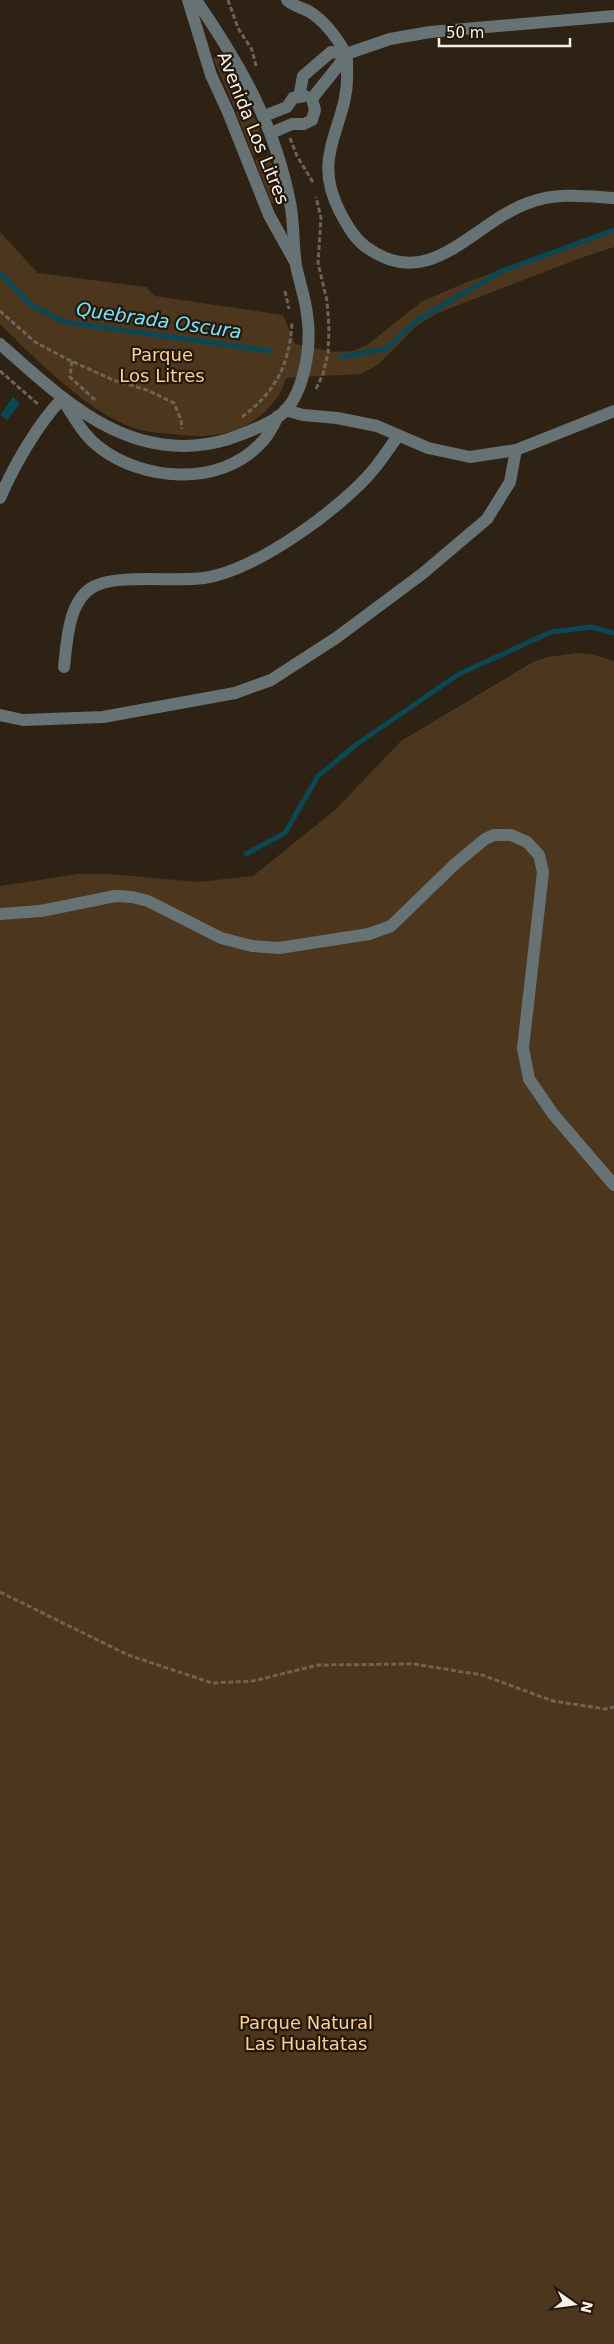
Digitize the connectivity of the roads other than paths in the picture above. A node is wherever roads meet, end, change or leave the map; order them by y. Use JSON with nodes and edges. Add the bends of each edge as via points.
{"nodes":[{"id":1,"x":188,"y":0,"type":"edge"},
{"id":2,"x":196,"y":0,"type":"edge"},
{"id":3,"x":287,"y":0,"type":"edge"},
{"id":4,"x":614,"y":16,"type":"edge"},
{"id":5,"x":229,"y":48,"type":"junction"},
{"id":6,"x":346,"y":54,"type":"junction"},
{"id":7,"x":205,"y":58,"type":"junction"},
{"id":8,"x":299,"y":97,"type":"junction"},
{"id":9,"x":312,"y":99,"type":"junction"},
{"id":10,"x":264,"y":116,"type":"junction"},
{"id":11,"x":271,"y":133,"type":"junction"},
{"id":12,"x":614,"y":198,"type":"edge"},
{"id":13,"x":291,"y":208,"type":"junction"},
{"id":14,"x":269,"y":215,"type":"junction"},
{"id":15,"x":296,"y":265,"type":"junction"},
{"id":16,"x":0,"y":344,"type":"edge"},
{"id":17,"x":62,"y":399,"type":"junction"},
{"id":18,"x":614,"y":410,"type":"edge"},
{"id":19,"x":282,"y":413,"type":"junction"},
{"id":20,"x":398,"y":436,"type":"junction"},
{"id":21,"x":516,"y":450,"type":"junction"},
{"id":22,"x":0,"y":498,"type":"edge"},
{"id":23,"x":64,"y":667,"type":"dead end"},
{"id":24,"x":0,"y":715,"type":"edge"},
{"id":25,"x":0,"y":914,"type":"edge"},
{"id":26,"x":614,"y":1185,"type":"edge"}],
"edges":[{"from":1,"to":7,"type":"street","name":"Avenida Los Litres"},
{"from":2,"to":5,"type":"street","name":"Avenida Los Litres"},
{"from":3,"to":6,"type":"street","via":[[322,23]]},
{"from":4,"to":6,"type":"street","via":[[430,32],[390,39]]},
{"from":5,"to":7,"type":"street","via":[[215,50]]},
{"from":5,"to":10,"type":"street","name":"Avenida Los Litres"},
{"from":6,"to":8,"type":"street","via":[[332,52],[312,67],[303,76]]},
{"from":6,"to":9,"type":"street"},
{"from":6,"to":12,"type":"street","via":[[348,84],[329,149],[328,176],[333,199],[348,226],[356,238],[378,256],[406,263],[432,260],[498,217],[529,202],[562,195]]},
{"from":7,"to":14,"type":"street","name":"Avenida Los Litres"},
{"from":8,"to":9,"type":"street"},
{"from":8,"to":10,"type":"street"},
{"from":9,"to":11,"type":"street","via":[[315,110],[312,120]]},
{"from":10,"to":11,"type":"street","name":"Avenida Los Litres"},
{"from":11,"to":13,"type":"street","name":"Avenida Los Litres"},
{"from":13,"to":14,"type":"street","via":[[282,215]]},
{"from":13,"to":15,"type":"street","name":"Avenida Los Litres"},
{"from":14,"to":15,"type":"street","name":"Avenida Los Litres"},
{"from":15,"to":19,"type":"street","name":"Avenida Los Litres","via":[[308,316],[307,353],[301,381]]},
{"from":16,"to":17,"type":"street","name":"Avenida Los Litres"},
{"from":17,"to":19,"type":"street","name":"Avenida Los Litres","via":[[119,432],[168,445],[215,443],[246,433]]},
{"from":17,"to":19,"type":"street","name":"Avenida Los Litres","via":[[85,434],[98,446],[128,465],[163,474],[199,473],[232,463],[258,446]]},
{"from":17,"to":22,"type":"street","via":[[50,410]]},
{"from":18,"to":21,"type":"street"},
{"from":19,"to":20,"type":"street","via":[[337,418],[377,426]]},
{"from":20,"to":21,"type":"street","via":[[428,448],[470,457]]},
{"from":20,"to":23,"type":"street","via":[[373,470],[342,501],[265,556],[227,573],[204,578],[114,581],[94,586],[78,602],[70,622]]},
{"from":21,"to":24,"type":"street","via":[[510,482],[487,519],[422,574],[271,680],[234,693],[103,716],[23,720]]},
{"from":25,"to":26,"type":"street","via":[[41,911],[115,896],[132,897],[148,901],[221,938],[252,946],[279,948],[369,934],[391,926],[486,839],[502,834],[520,837],[534,848],[543,872],[523,1048],[529,1079],[553,1114]]}]}
